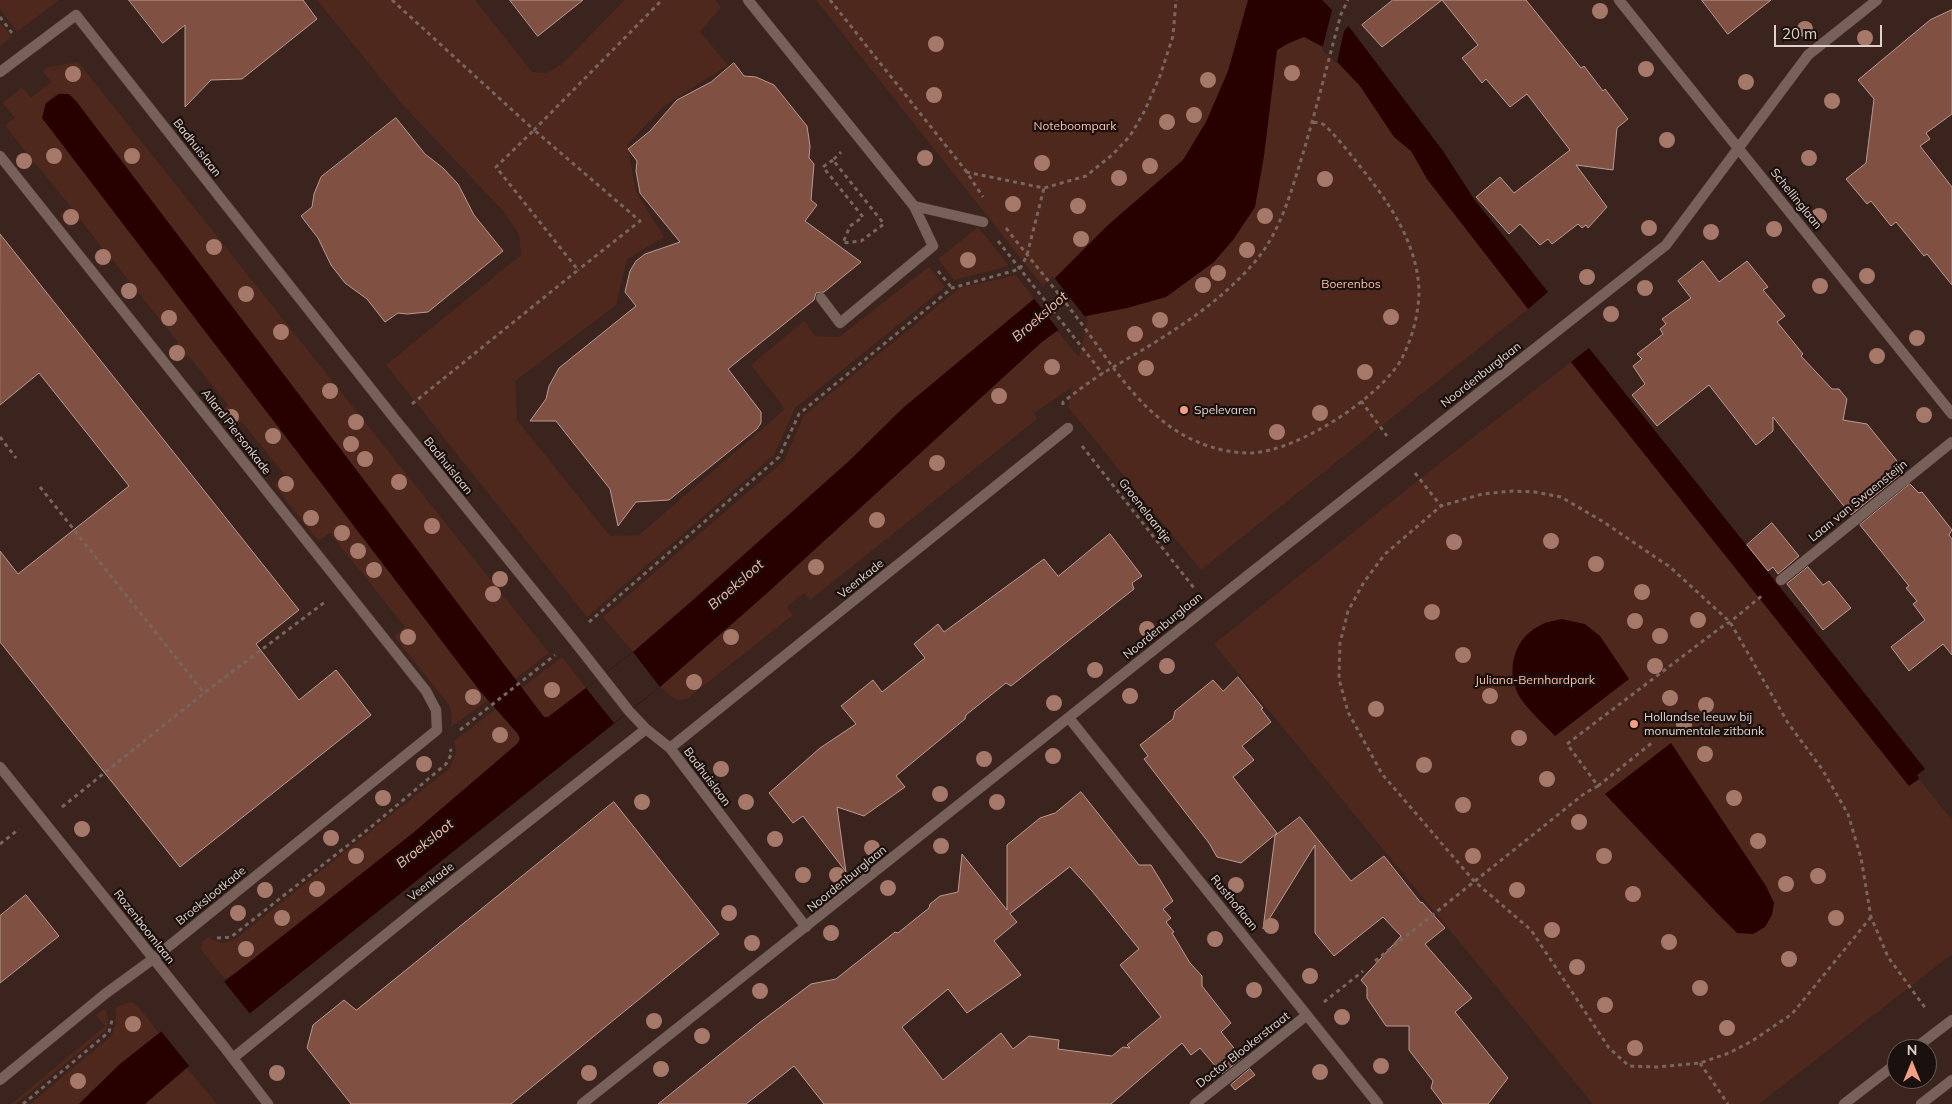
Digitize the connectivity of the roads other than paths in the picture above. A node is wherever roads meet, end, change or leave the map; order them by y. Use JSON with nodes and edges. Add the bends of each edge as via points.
{"nodes":[{"id":1,"x":748,"y":0,"type":"edge"},
{"id":2,"x":1619,"y":0,"type":"edge"},
{"id":3,"x":1876,"y":0,"type":"edge"},
{"id":4,"x":0,"y":72,"type":"edge"},
{"id":5,"x":1739,"y":148,"type":"junction"},
{"id":6,"x":0,"y":156,"type":"edge"},
{"id":7,"x":914,"y":206,"type":"junction"},
{"id":8,"x":983,"y":222,"type":"road end"},
{"id":9,"x":821,"y":298,"type":"dead end"},
{"id":10,"x":1952,"y":414,"type":"edge"},
{"id":11,"x":1068,"y":428,"type":"road end"},
{"id":12,"x":1952,"y":442,"type":"edge"},
{"id":13,"x":1780,"y":580,"type":"dead end"},
{"id":14,"x":1069,"y":718,"type":"junction"},
{"id":15,"x":646,"y":729,"type":"junction"},
{"id":16,"x":437,"y":730,"type":"joint"},
{"id":17,"x":670,"y":748,"type":"junction"},
{"id":18,"x":0,"y":767,"type":"edge"},
{"id":19,"x":806,"y":927,"type":"junction"},
{"id":20,"x":153,"y":959,"type":"junction"},
{"id":21,"x":1307,"y":1015,"type":"junction"},
{"id":22,"x":1952,"y":1020,"type":"edge"},
{"id":23,"x":1927,"y":1039,"type":"edge"},
{"id":24,"x":233,"y":1058,"type":"junction"},
{"id":25,"x":1887,"y":1071,"type":"edge"},
{"id":26,"x":0,"y":1080,"type":"edge"},
{"id":27,"x":1952,"y":1080,"type":"edge"},
{"id":28,"x":268,"y":1104,"type":"edge"},
{"id":29,"x":582,"y":1104,"type":"edge"},
{"id":30,"x":1195,"y":1104,"type":"edge"},
{"id":31,"x":1378,"y":1104,"type":"edge"},
{"id":32,"x":1844,"y":1104,"type":"edge"},
{"id":33,"x":1921,"y":1104,"type":"edge"}],
"edges":[{"from":1,"to":7,"type":"street"},
{"from":2,"to":5,"type":"street","name":"Schellinglaan"},
{"from":3,"to":5,"type":"street","name":"Noordenburglaan","via":[[1808,54]]},
{"from":4,"to":15,"type":"street","name":"Badhuislaan","via":[[76,15],[394,418]]},
{"from":5,"to":10,"type":"street","name":"Schellinglaan"},
{"from":5,"to":14,"type":"street","name":"Noordenburglaan","via":[[1666,245]]},
{"from":6,"to":16,"type":"street","name":"Allard Piersonkade","via":[[426,691],[436,710]]},
{"from":7,"to":8,"type":"street"},
{"from":7,"to":9,"type":"street","via":[[933,246],[840,323]]},
{"from":11,"to":17,"type":"street","name":"Veenkade"},
{"from":12,"to":13,"type":"street","name":"Laan van Swaensteijn"},
{"from":14,"to":19,"type":"street","name":"Noordenburglaan"},
{"from":14,"to":21,"type":"street","name":"Rusthoflaan"},
{"from":15,"to":17,"type":"street","name":"Badhuislaan"},
{"from":15,"to":24,"type":"street","name":"Veenkade"},
{"from":16,"to":20,"type":"street","name":"Broekslootkade"},
{"from":17,"to":19,"type":"street","name":"Badhuislaan"},
{"from":18,"to":20,"type":"street","name":"Rozenboomlaan"},
{"from":19,"to":29,"type":"street","name":"Noordenburglaan"},
{"from":20,"to":24,"type":"street","name":"Rozenboomlaan"},
{"from":20,"to":26,"type":"street","name":"Broekslootkade","via":[[104,994]]},
{"from":21,"to":30,"type":"street","name":"Doctor Blookerstraat"},
{"from":21,"to":31,"type":"street","name":"Rusthoflaan"},
{"from":22,"to":23,"type":"street"},
{"from":24,"to":28,"type":"street","name":"Rozenboomlaan"},
{"from":25,"to":32,"type":"street"},
{"from":27,"to":33,"type":"street"}]}
